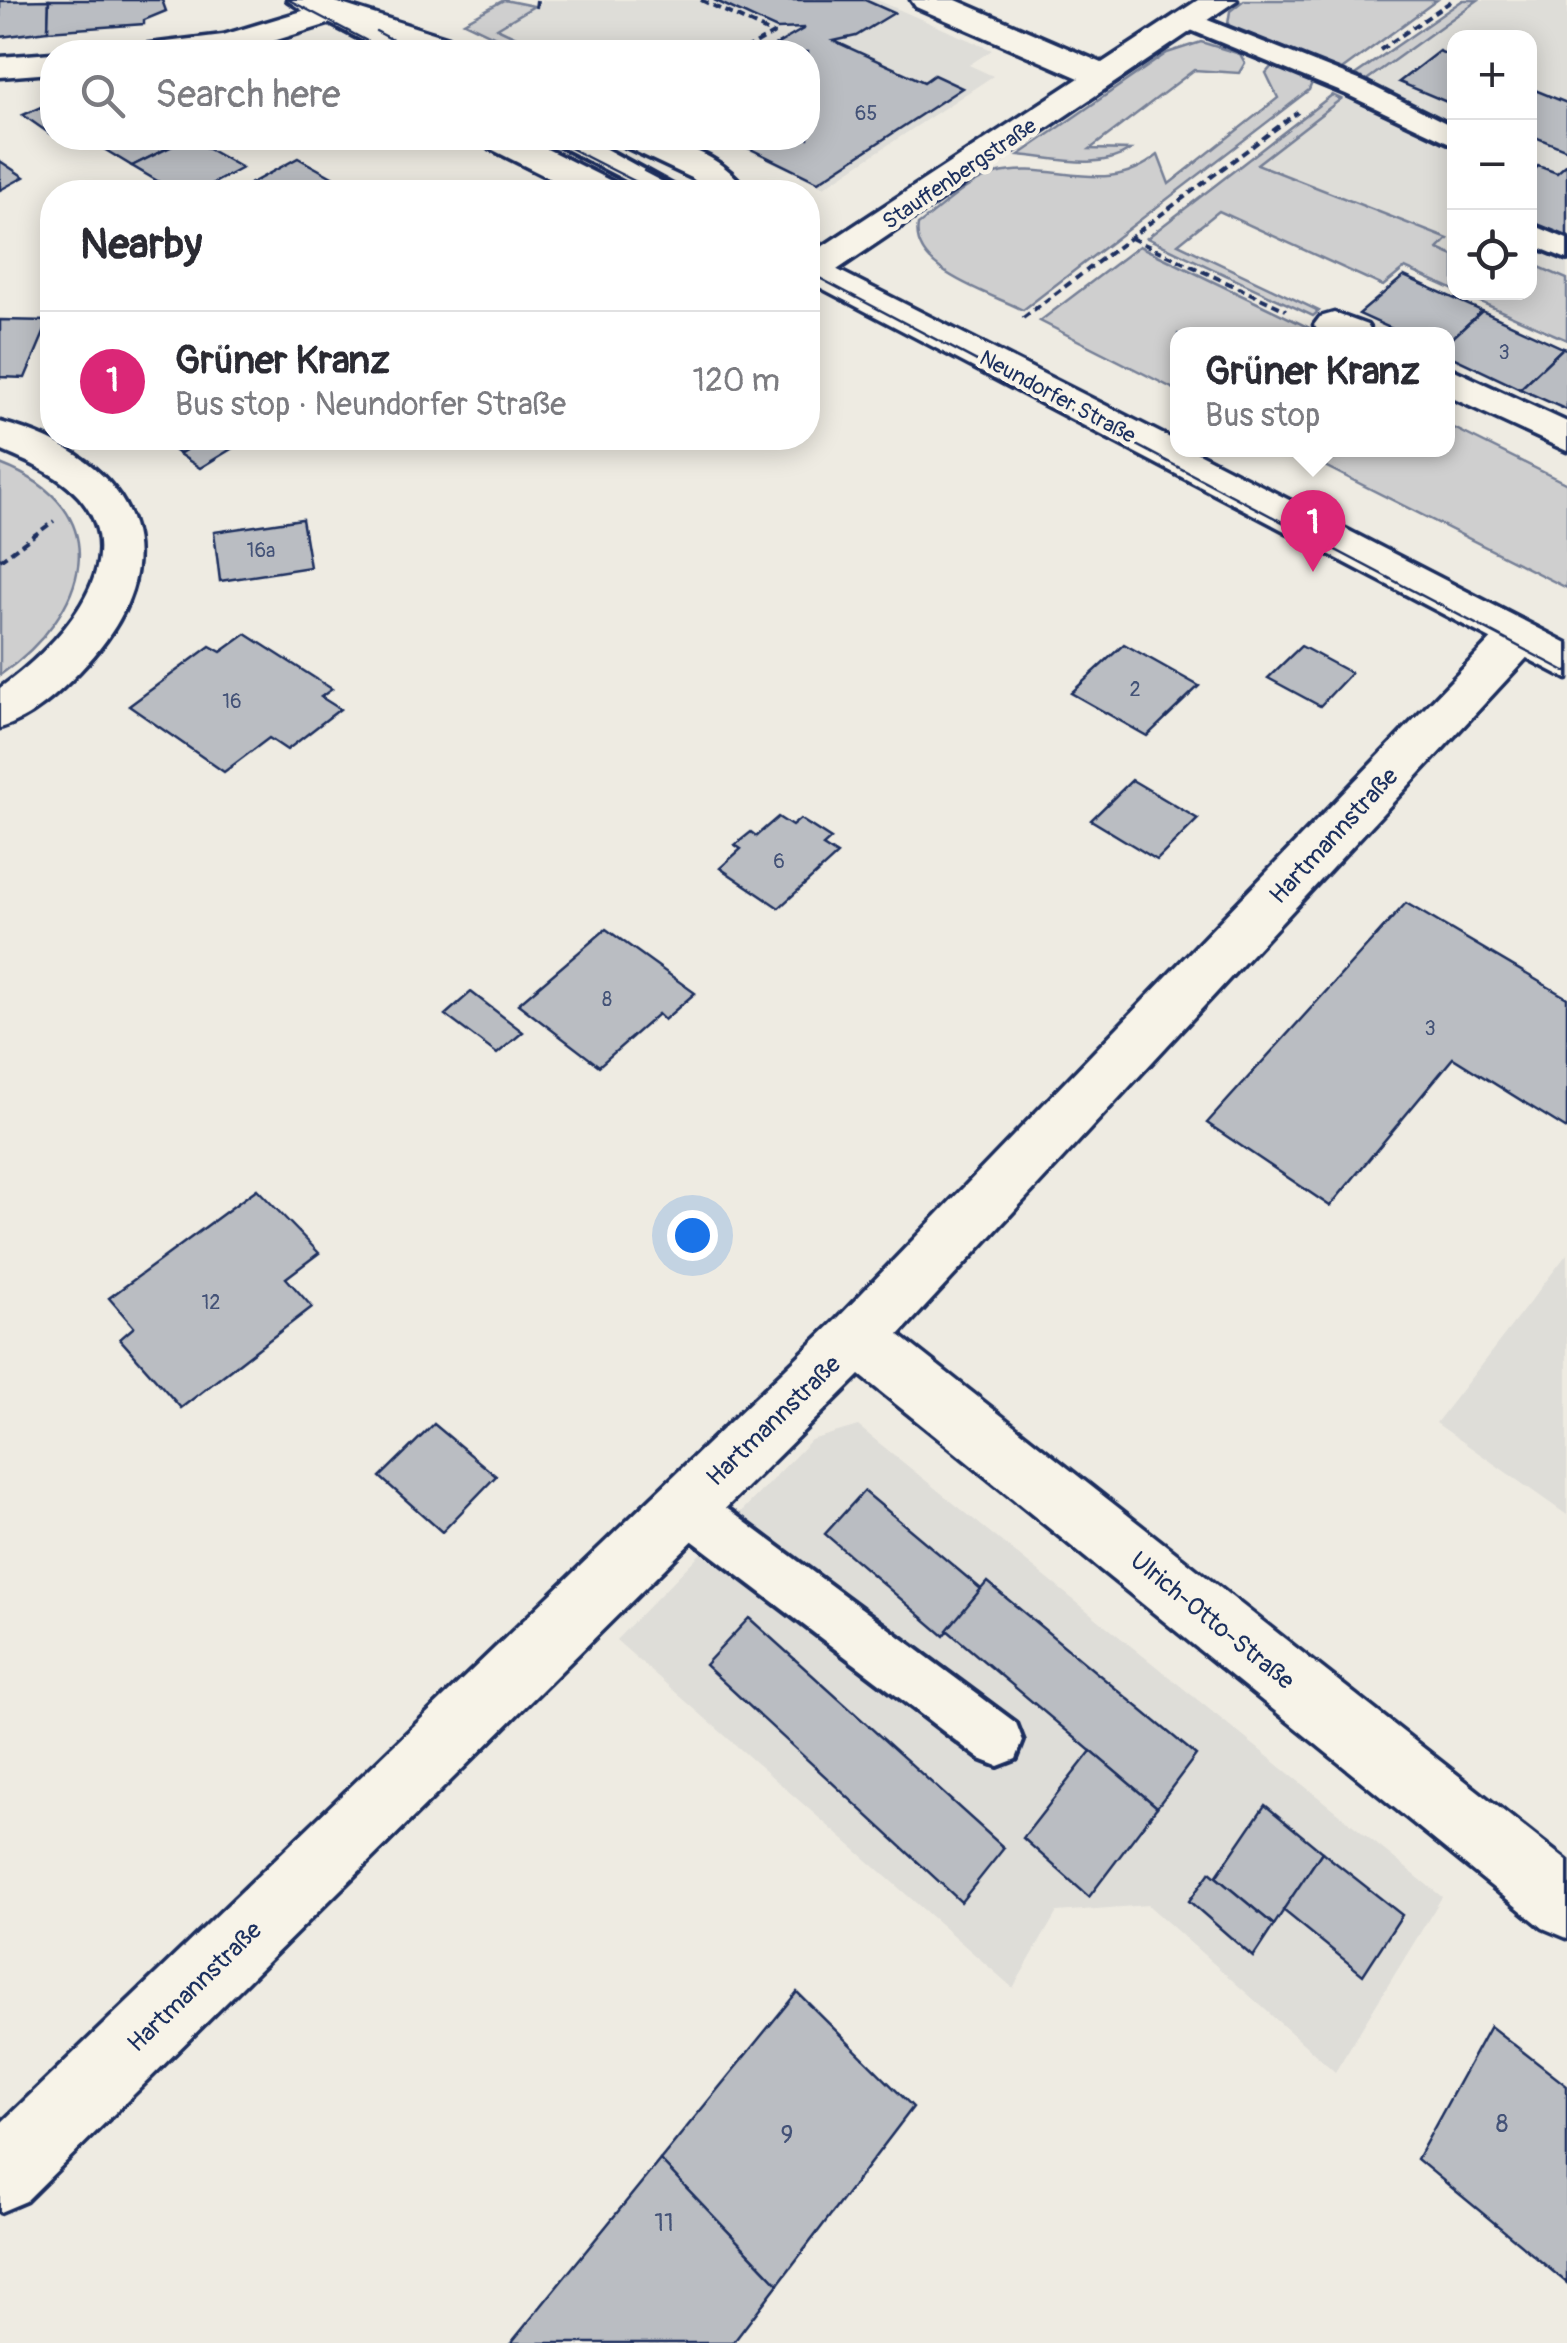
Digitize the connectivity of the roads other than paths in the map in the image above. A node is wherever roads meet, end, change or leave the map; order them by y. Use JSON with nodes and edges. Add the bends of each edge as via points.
{"nodes":[{"id":1,"x":928,"y":0,"type":"edge"},
{"id":2,"x":1220,"y":0,"type":"edge"},
{"id":3,"x":317,"y":6,"type":"edge"},
{"id":4,"x":1190,"y":21,"type":"junction"},
{"id":5,"x":239,"y":40,"type":"edge"},
{"id":6,"x":355,"y":40,"type":"edge"},
{"id":7,"x":381,"y":40,"type":"edge"},
{"id":8,"x":422,"y":40,"type":"edge"},
{"id":9,"x":40,"y":64,"type":"edge"},
{"id":10,"x":4,"y":71,"type":"edge"},
{"id":11,"x":1103,"y":76,"type":"junction"},
{"id":12,"x":1447,"y":134,"type":"edge"},
{"id":13,"x":522,"y":150,"type":"edge"},
{"id":14,"x":589,"y":150,"type":"edge"},
{"id":15,"x":662,"y":150,"type":"edge"},
{"id":16,"x":580,"y":180,"type":"edge"},
{"id":17,"x":647,"y":180,"type":"edge"},
{"id":18,"x":716,"y":180,"type":"edge"},
{"id":19,"x":1537,"y":236,"type":"edge"},
{"id":20,"x":1567,"y":250,"type":"edge"},
{"id":21,"x":820,"y":258,"type":"edge"},
{"id":22,"x":820,"y":271,"type":"edge"},
{"id":23,"x":1455,"y":383,"type":"edge"},
{"id":24,"x":0,"y":436,"type":"edge"},
{"id":25,"x":1567,"y":438,"type":"edge"},
{"id":26,"x":1170,"y":455,"type":"edge"},
{"id":27,"x":1174,"y":457,"type":"edge"},
{"id":28,"x":1543,"y":651,"type":"edge"},
{"id":29,"x":0,"y":710,"type":"edge"},
{"id":30,"x":858,"y":1338,"type":"junction"},
{"id":31,"x":685,"y":1506,"type":"junction"},
{"id":32,"x":998,"y":1741,"type":"dead end"},
{"id":33,"x":1567,"y":1904,"type":"edge"},
{"id":34,"x":0,"y":2175,"type":"edge"}],
"edges":[{"from":1,"to":11,"type":"street"},
{"from":2,"to":4,"type":"street","name":"Stauffenbergstraße"},
{"from":3,"to":5,"type":"street"},
{"from":3,"to":6,"type":"street"},
{"from":3,"to":7,"type":"lane"},
{"from":3,"to":8,"type":"street"},
{"from":4,"to":11,"type":"street","name":"Stauffenbergstraße"},
{"from":4,"to":12,"type":"lane"},
{"from":9,"to":10,"type":"street"},
{"from":11,"to":21,"type":"street","name":"Stauffenbergstraße"},
{"from":13,"to":16,"type":"street"},
{"from":14,"to":17,"type":"lane"},
{"from":15,"to":18,"type":"street"},
{"from":19,"to":20,"type":"lane"},
{"from":22,"to":26,"type":"street","name":"Neundorfer Straße"},
{"from":23,"to":25,"type":"street"},
{"from":24,"to":29,"type":"street","via":[[64,460],[90,481],[119,534],[120,566],[94,631],[66,663]]},
{"from":27,"to":28,"type":"street","name":"Neundorfer Straße"},
{"from":28,"to":30,"type":"street","name":"Hartmannstraße"},
{"from":30,"to":31,"type":"street","name":"Hartmannstraße"},
{"from":30,"to":33,"type":"street","name":"Ulrich-Otto-Straße"},
{"from":31,"to":32,"type":"lane"},
{"from":31,"to":34,"type":"street","name":"Hartmannstraße"}]}
